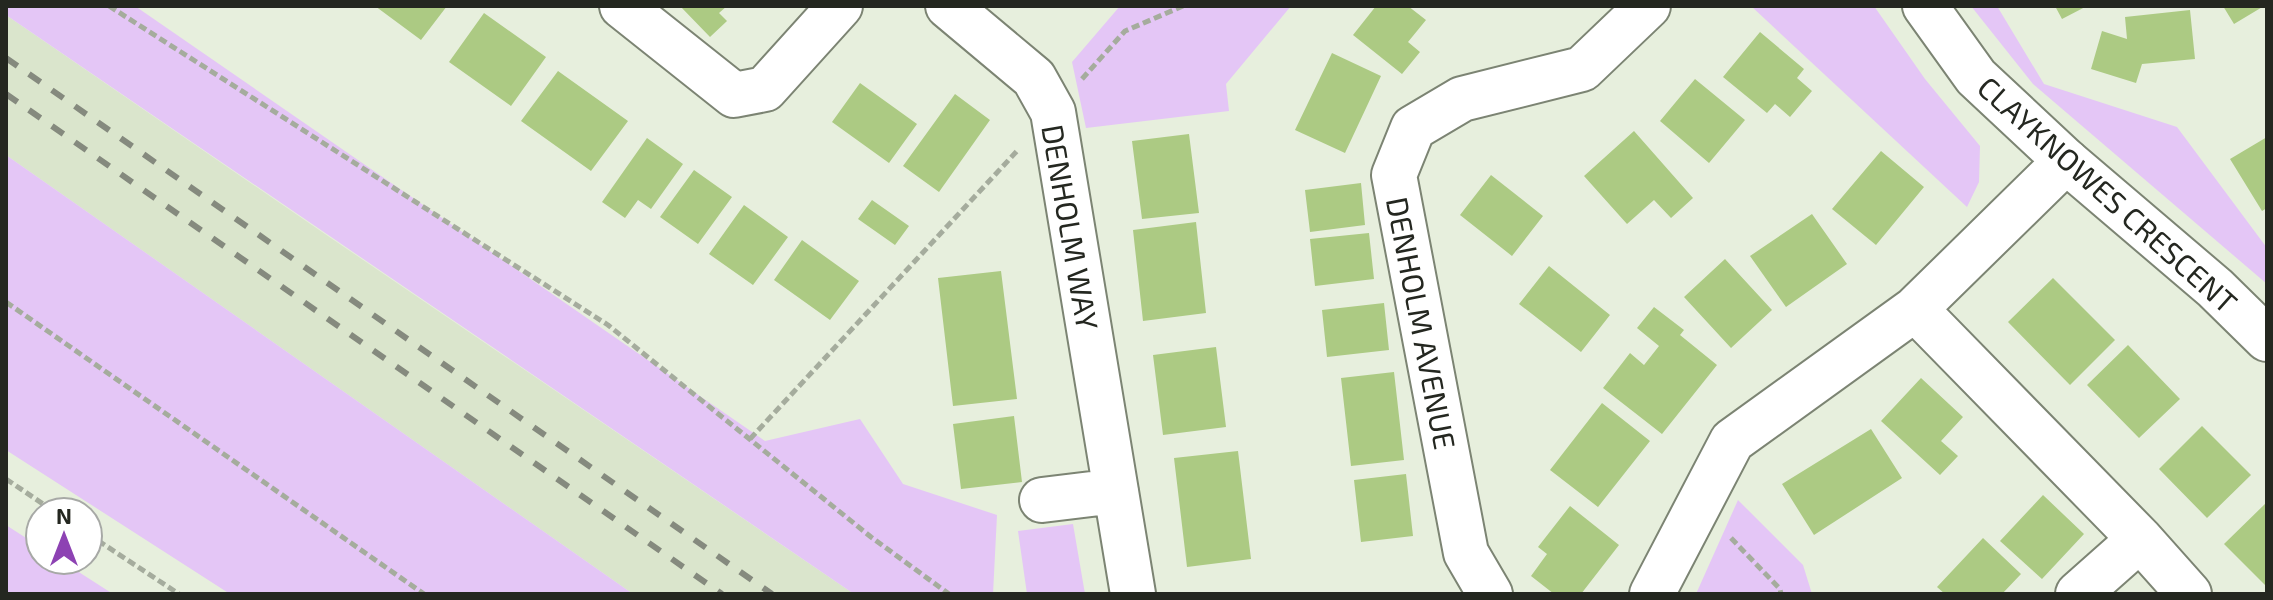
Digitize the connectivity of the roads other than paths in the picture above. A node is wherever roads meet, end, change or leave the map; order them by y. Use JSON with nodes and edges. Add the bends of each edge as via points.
{"nodes":[{"id":1,"x":622,"y":6,"type":"edge"},
{"id":2,"x":840,"y":6,"type":"edge"},
{"id":3,"x":948,"y":6,"type":"edge"},
{"id":4,"x":1648,"y":6,"type":"edge"},
{"id":5,"x":1925,"y":6,"type":"edge"},
{"id":6,"x":2066,"y":161,"type":"junction"},
{"id":7,"x":1915,"y":309,"type":"junction"},
{"id":8,"x":2267,"y":339,"type":"edge"},
{"id":9,"x":1116,"y":491,"type":"junction"},
{"id":10,"x":1042,"y":500,"type":"dead end"},
{"id":11,"x":2140,"y":539,"type":"junction"},
{"id":12,"x":1133,"y":594,"type":"edge"},
{"id":13,"x":1490,"y":594,"type":"edge"},
{"id":14,"x":1652,"y":594,"type":"edge"},
{"id":15,"x":2078,"y":594,"type":"edge"},
{"id":16,"x":2189,"y":594,"type":"edge"}],
"edges":[{"from":1,"to":2,"type":"street","via":[[734,95],[765,89]]},
{"from":3,"to":9,"type":"street","name":"DENHOLM WAY","via":[[1034,78],[1053,112]]},
{"from":4,"to":13,"type":"street","name":"DENHOLM AVENUE","via":[[1582,69],[1462,99],[1413,128],[1394,175],[1466,553]]},
{"from":5,"to":6,"type":"street","name":"CLAYKNOWES CRESCENT","via":[[1976,77]]},
{"from":6,"to":7,"type":"street"},
{"from":6,"to":8,"type":"street","name":"CLAYKNOWES CRESCENT"},
{"from":7,"to":11,"type":"street"},
{"from":7,"to":14,"type":"street","via":[[1732,441]]},
{"from":9,"to":10,"type":"street"},
{"from":9,"to":12,"type":"street","name":"DENHOLM WAY"},
{"from":11,"to":15,"type":"street"},
{"from":11,"to":16,"type":"street"}]}
